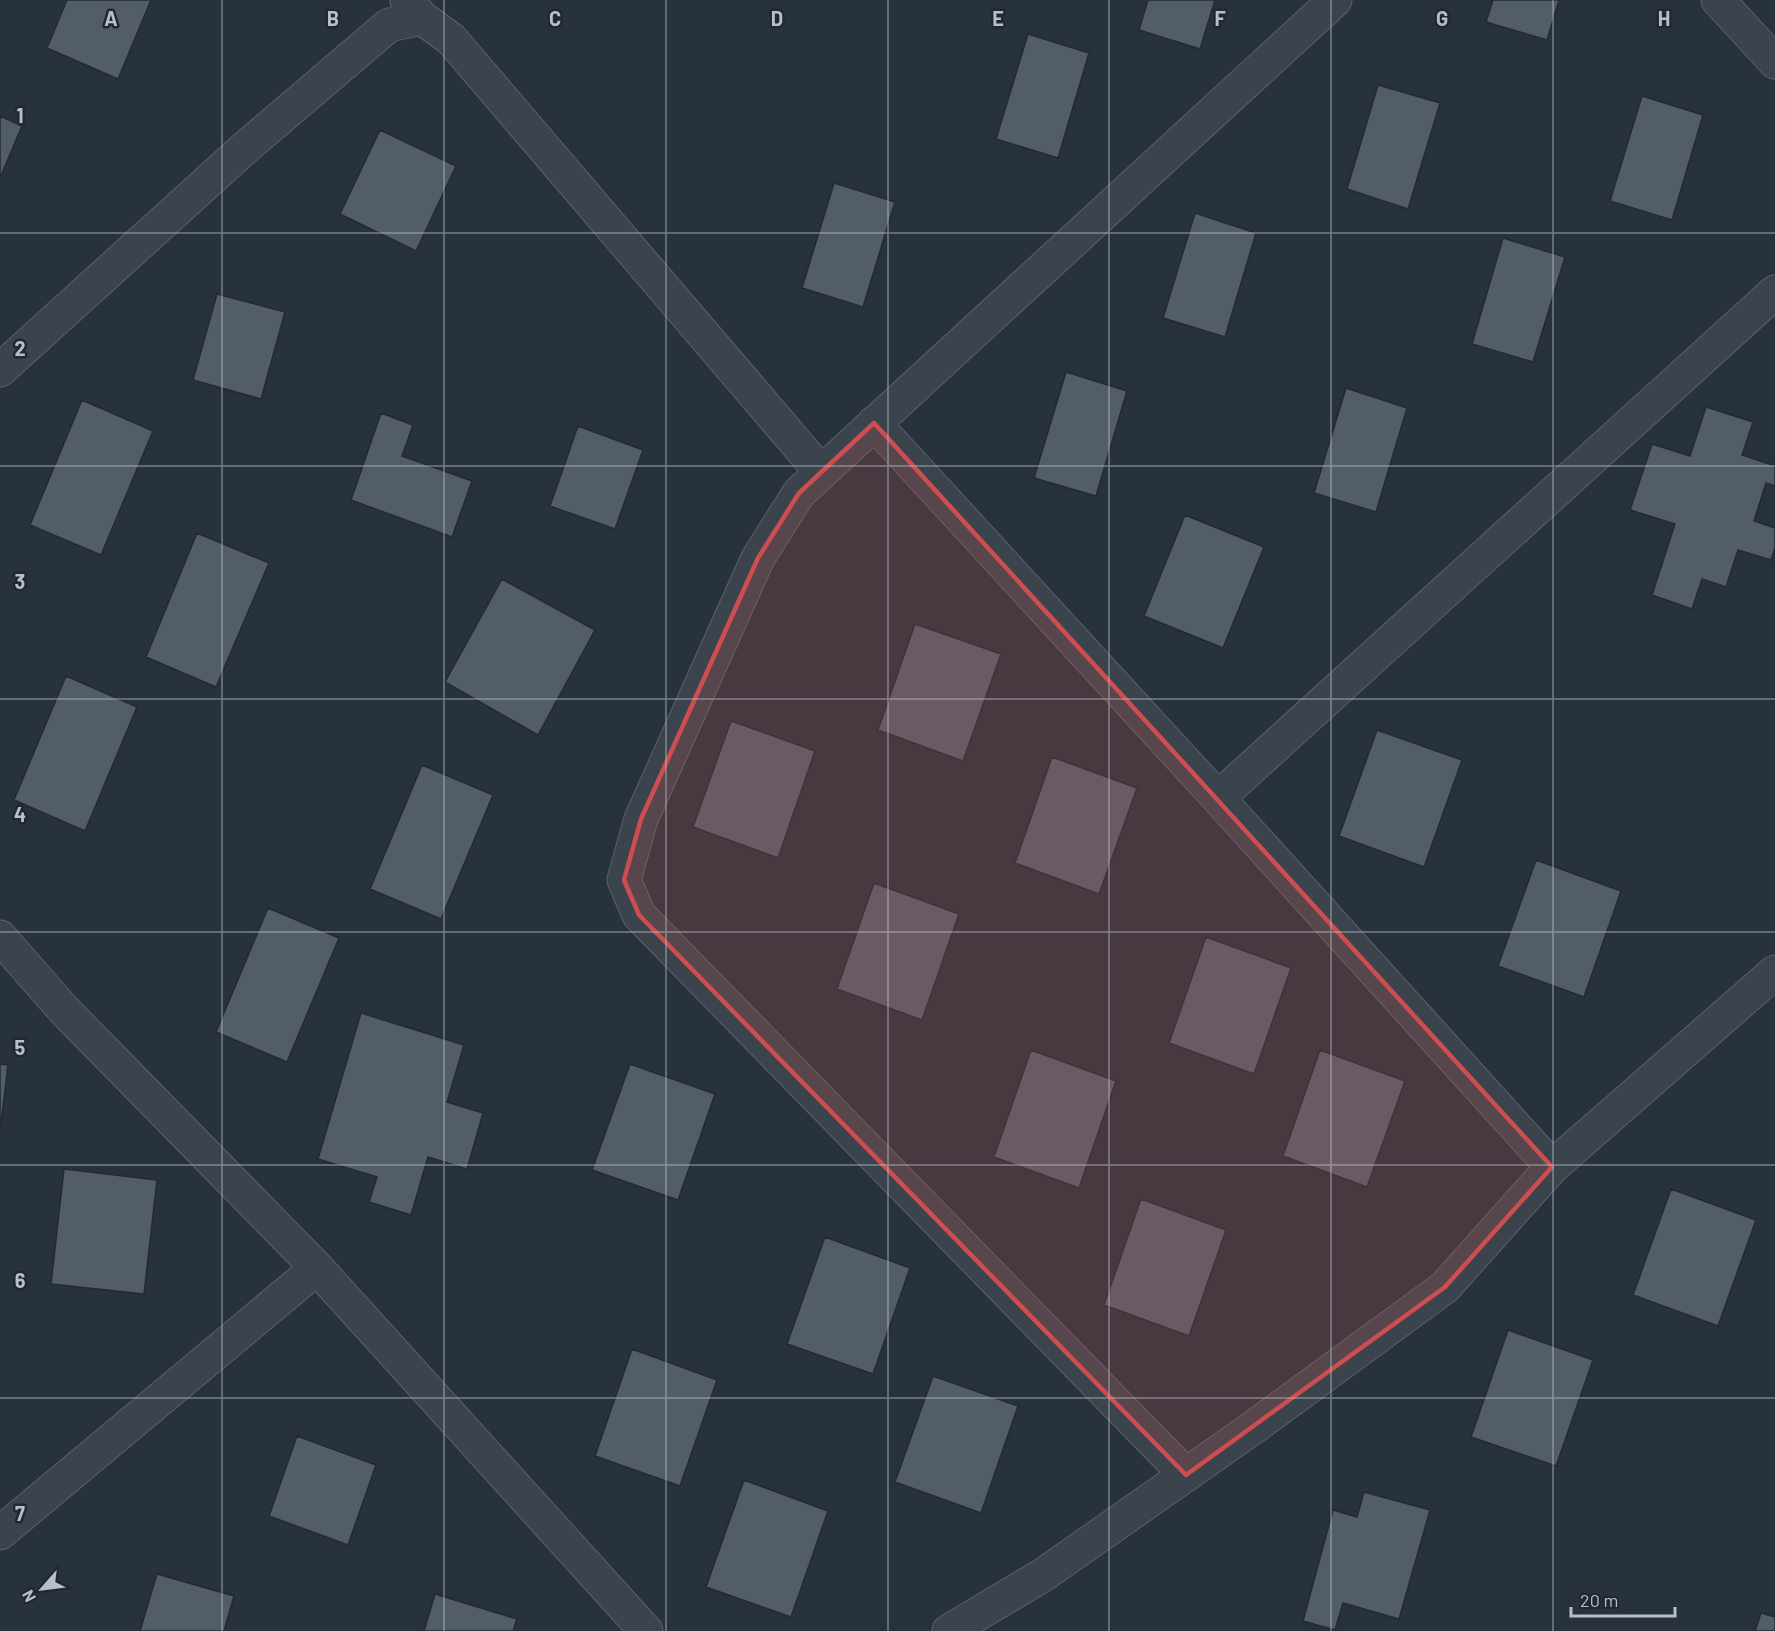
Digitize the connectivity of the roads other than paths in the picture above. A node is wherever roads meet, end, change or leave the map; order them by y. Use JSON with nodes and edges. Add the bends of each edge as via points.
{"nodes":[{"id":1,"x":1335,"y":0,"type":"edge"},
{"id":2,"x":1718,"y":0,"type":"edge"},
{"id":3,"x":414,"y":9,"type":"edge"},
{"id":4,"x":1775,"y":62,"type":"edge"},
{"id":5,"x":1775,"y":292,"type":"edge"},
{"id":6,"x":0,"y":370,"type":"edge"},
{"id":7,"x":874,"y":423,"type":"junction"},
{"id":8,"x":821,"y":472,"type":"junction"},
{"id":9,"x":1218,"y":798,"type":"junction"},
{"id":10,"x":0,"y":937,"type":"edge"},
{"id":11,"x":1775,"y":972,"type":"edge"},
{"id":12,"x":1552,"y":1167,"type":"junction"},
{"id":13,"x":316,"y":1268,"type":"junction"},
{"id":14,"x":1186,"y":1475,"type":"junction"},
{"id":15,"x":0,"y":1533,"type":"edge"},
{"id":16,"x":645,"y":1631,"type":"edge"},
{"id":17,"x":949,"y":1631,"type":"edge"}],
"edges":[{"from":1,"to":7,"type":"street"},
{"from":2,"to":4,"type":"street"},
{"from":3,"to":6,"type":"street","via":[[389,25],[246,147]]},
{"from":3,"to":8,"type":"street","via":[[451,39]]},
{"from":5,"to":9,"type":"street"},
{"from":7,"to":8,"type":"street"},
{"from":7,"to":9,"type":"street"},
{"from":8,"to":14,"type":"street","via":[[799,493],[758,558],[641,819],[624,880],[639,915]]},
{"from":9,"to":12,"type":"street"},
{"from":10,"to":13,"type":"street","via":[[64,1010]]},
{"from":11,"to":12,"type":"street"},
{"from":12,"to":14,"type":"street","via":[[1445,1287]]},
{"from":13,"to":15,"type":"street"},
{"from":13,"to":16,"type":"street"},
{"from":14,"to":17,"type":"street","via":[[1042,1575]]}]}
